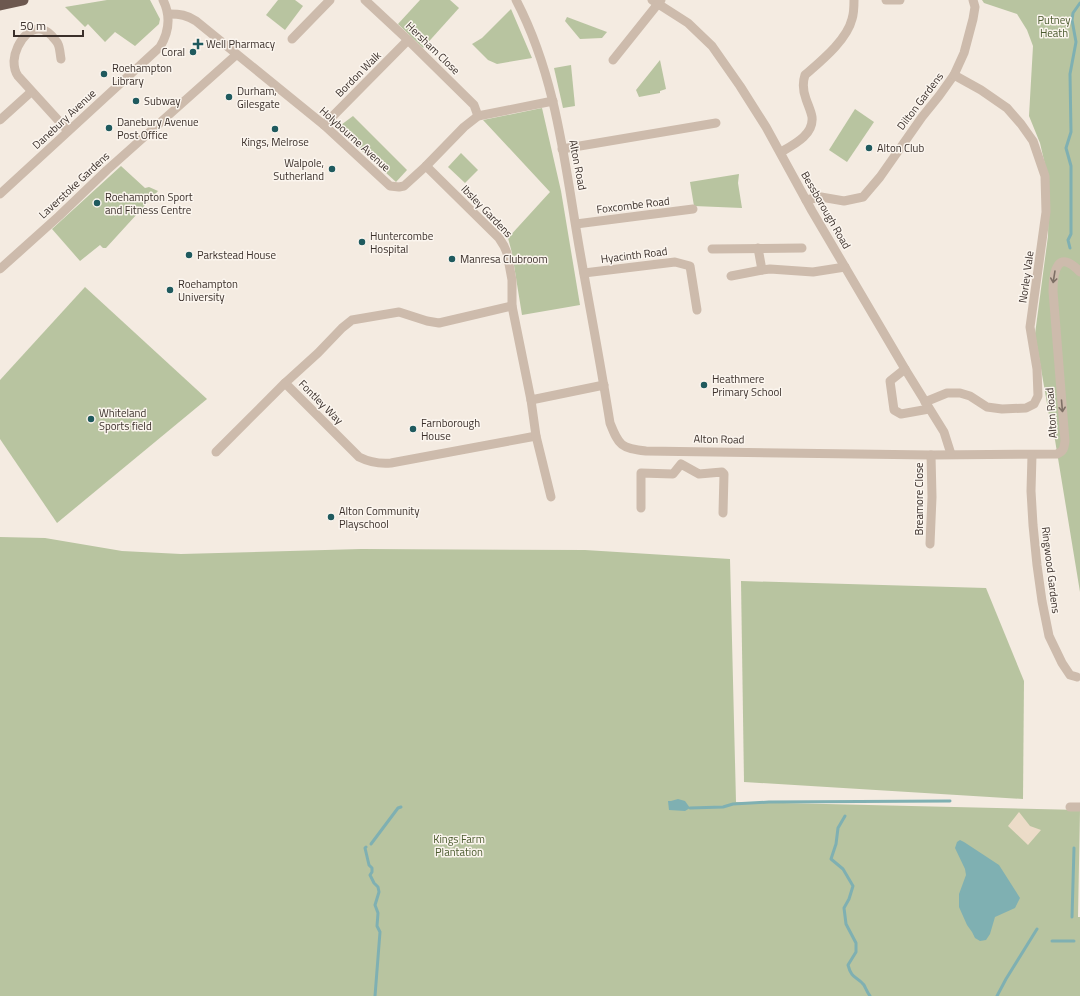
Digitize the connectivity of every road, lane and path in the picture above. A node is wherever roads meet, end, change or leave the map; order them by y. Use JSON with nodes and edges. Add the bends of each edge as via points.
{"nodes":[{"id":1,"x":23,"y":0,"type":"edge"},
{"id":2,"x":163,"y":0,"type":"edge"},
{"id":3,"x":330,"y":0,"type":"edge"},
{"id":4,"x":365,"y":0,"type":"edge"},
{"id":5,"x":516,"y":0,"type":"edge"},
{"id":6,"x":854,"y":0,"type":"edge"},
{"id":7,"x":886,"y":0,"type":"edge"},
{"id":8,"x":900,"y":0,"type":"edge"},
{"id":9,"x":973,"y":0,"type":"edge"},
{"id":10,"x":657,"y":1,"type":"edge"},
{"id":11,"x":0,"y":5,"type":"edge"},
{"id":12,"x":169,"y":14,"type":"junction"},
{"id":13,"x":292,"y":40,"type":"dead end"},
{"id":14,"x":408,"y":40,"type":"junction"},
{"id":15,"x":236,"y":55,"type":"junction"},
{"id":16,"x":61,"y":59,"type":"dead end"},
{"id":17,"x":613,"y":60,"type":"dead end"},
{"id":18,"x":954,"y":75,"type":"junction"},
{"id":19,"x":31,"y":92,"type":"junction"},
{"id":20,"x":553,"y":101,"type":"junction"},
{"id":21,"x":478,"y":116,"type":"junction"},
{"id":22,"x":0,"y":120,"type":"edge"},
{"id":23,"x":716,"y":123,"type":"dead end"},
{"id":24,"x":324,"y":125,"type":"junction"},
{"id":25,"x":68,"y":131,"type":"junction"},
{"id":26,"x":562,"y":149,"type":"junction"},
{"id":27,"x":780,"y":152,"type":"junction"},
{"id":28,"x":426,"y":166,"type":"junction"},
{"id":29,"x":0,"y":194,"type":"edge"},
{"id":30,"x":806,"y":200,"type":"junction"},
{"id":31,"x":693,"y":209,"type":"dead end"},
{"id":32,"x":576,"y":224,"type":"junction"},
{"id":33,"x":758,"y":248,"type":"junction"},
{"id":34,"x":802,"y":248,"type":"dead end"},
{"id":35,"x":712,"y":249,"type":"dead end"},
{"id":36,"x":846,"y":267,"type":"junction"},
{"id":37,"x":0,"y":269,"type":"edge"},
{"id":38,"x":762,"y":270,"type":"junction"},
{"id":39,"x":1080,"y":272,"type":"edge"},
{"id":40,"x":584,"y":273,"type":"junction"},
{"id":41,"x":731,"y":276,"type":"dead end"},
{"id":42,"x":512,"y":306,"type":"junction"},
{"id":43,"x":697,"y":310,"type":"dead end"},
{"id":44,"x":905,"y":369,"type":"junction"},
{"id":45,"x":285,"y":383,"type":"junction"},
{"id":46,"x":604,"y":385,"type":"junction"},
{"id":47,"x":531,"y":400,"type":"junction"},
{"id":48,"x":927,"y":405,"type":"junction"},
{"id":49,"x":536,"y":436,"type":"junction"},
{"id":50,"x":682,"y":451,"type":"junction"},
{"id":51,"x":216,"y":452,"type":"dead end"},
{"id":52,"x":950,"y":454,"type":"junction"},
{"id":53,"x":931,"y":455,"type":"junction"},
{"id":54,"x":1032,"y":455,"type":"junction"},
{"id":55,"x":681,"y":464,"type":"junction"},
{"id":56,"x":551,"y":497,"type":"dead end"},
{"id":57,"x":641,"y":508,"type":"dead end"},
{"id":58,"x":723,"y":513,"type":"dead end"},
{"id":59,"x":930,"y":544,"type":"dead end"},
{"id":60,"x":1077,"y":677,"type":"dead end"},
{"id":61,"x":1070,"y":807,"type":"dead end"},
{"id":62,"x":1080,"y":807,"type":"edge"}],
"edges":[{"from":1,"to":11,"type":"highway"},
{"from":2,"to":12,"type":"street"},
{"from":3,"to":13,"type":"street"},
{"from":4,"to":14,"type":"street","name":"Hersham Close"},
{"from":5,"to":20,"type":"street","name":"Alton Road","via":[[542,60]]},
{"from":6,"to":27,"type":"street","via":[[852,19],[847,31],[805,75],[802,82],[812,118],[810,128],[798,142]]},
{"from":7,"to":8,"type":"street"},
{"from":9,"to":18,"type":"street","name":"Dilton Gardens","via":[[973,19],[964,53]]},
{"from":10,"to":17,"type":"street"},
{"from":10,"to":27,"type":"street","name":"Bessborough Road","via":[[688,23],[712,46],[755,109]]},
{"from":12,"to":15,"type":"street","name":"Holybourne Avenue","via":[[189,16]]},
{"from":12,"to":25,"type":"street","name":"Danebury Avenue","via":[[166,35],[160,47]]},
{"from":14,"to":21,"type":"street","name":"Hersham Close","via":[[474,105]]},
{"from":14,"to":24,"type":"street","name":"Bordon Walk"},
{"from":15,"to":24,"type":"street","name":"Holybourne Avenue"},
{"from":15,"to":37,"type":"street","name":"Laverstoke Gardens"},
{"from":16,"to":19,"type":"street","via":[[58,44],[45,31],[36,29],[25,36],[16,51],[14,67]]},
{"from":18,"to":30,"type":"street","name":"Dilton Gardens","via":[[880,177],[862,197],[844,201],[821,197]]},
{"from":18,"to":48,"type":"street","name":"Norley Vale","via":[[1007,108],[1032,142],[1045,176],[1046,212],[1030,327],[1037,369],[1038,396],[1034,404],[1026,408],[987,408],[970,396],[960,393],[947,393]]},
{"from":19,"to":22,"type":"street"},
{"from":19,"to":25,"type":"street"},
{"from":20,"to":21,"type":"street","name":"Holybourne Avenue"},
{"from":20,"to":26,"type":"street","name":"Alton Road"},
{"from":21,"to":28,"type":"street","name":"Holybourne Avenue"},
{"from":23,"to":26,"type":"street"},
{"from":24,"to":28,"type":"street","name":"Holybourne Avenue","via":[[390,186],[404,186]]},
{"from":25,"to":29,"type":"street","name":"Danebury Avenue"},
{"from":26,"to":32,"type":"street","name":"Alton Road"},
{"from":27,"to":30,"type":"street","name":"Bessborough Road"},
{"from":28,"to":42,"type":"street","name":"Ibsley Gardens","via":[[499,238],[504,246],[512,280]]},
{"from":30,"to":36,"type":"street","name":"Bessborough Road"},
{"from":31,"to":32,"type":"street","name":"Foxcombe Road"},
{"from":32,"to":40,"type":"street","name":"Alton Road"},
{"from":33,"to":34,"type":"street"},
{"from":33,"to":35,"type":"street"},
{"from":33,"to":38,"type":"street"},
{"from":36,"to":38,"type":"street","via":[[813,272]]},
{"from":36,"to":44,"type":"street","name":"Bessborough Road"},
{"from":38,"to":41,"type":"street"},
{"from":39,"to":54,"type":"street","name":"Alton Road","one_way":true,"via":[[1071,264],[1064,262],[1056,267],[1053,276],[1064,448],[1057,454]]},
{"from":40,"to":43,"type":"street","name":"Hyacinth Road","via":[[675,262],[690,266]]},
{"from":40,"to":46,"type":"street","name":"Alton Road"},
{"from":42,"to":45,"type":"street","name":"Fontley Way","via":[[439,323],[399,312],[352,320]]},
{"from":42,"to":47,"type":"street","name":"Ibsley Gardens"},
{"from":44,"to":48,"type":"street","name":"Bessborough Road"},
{"from":44,"to":48,"type":"street","via":[[890,381],[894,410],[901,414]]},
{"from":45,"to":49,"type":"street","name":"Fontley Way","via":[[359,457],[366,460],[391,463]]},
{"from":45,"to":51,"type":"street"},
{"from":46,"to":47,"type":"street"},
{"from":46,"to":50,"type":"street","name":"Alton Road","via":[[610,422],[621,445],[629,449],[646,451]]},
{"from":47,"to":49,"type":"street","name":"Ibsley Gardens"},
{"from":48,"to":52,"type":"street","name":"Bessborough Road","via":[[944,432]]},
{"from":49,"to":56,"type":"street","name":"Ibsley Gardens"},
{"from":50,"to":53,"type":"street","name":"Alton Road"},
{"from":50,"to":55,"type":"street"},
{"from":52,"to":53,"type":"street","name":"Alton Road"},
{"from":52,"to":54,"type":"street","name":"Alton Road"},
{"from":53,"to":59,"type":"street","name":"Breamore Close"},
{"from":54,"to":60,"type":"street","name":"Ringwood Gardens","via":[[1031,491],[1036,565],[1049,636],[1070,675]]},
{"from":55,"to":57,"type":"street","via":[[673,474],[641,473]]},
{"from":55,"to":58,"type":"street","via":[[699,474],[724,474]]},
{"from":61,"to":62,"type":"street"}]}
